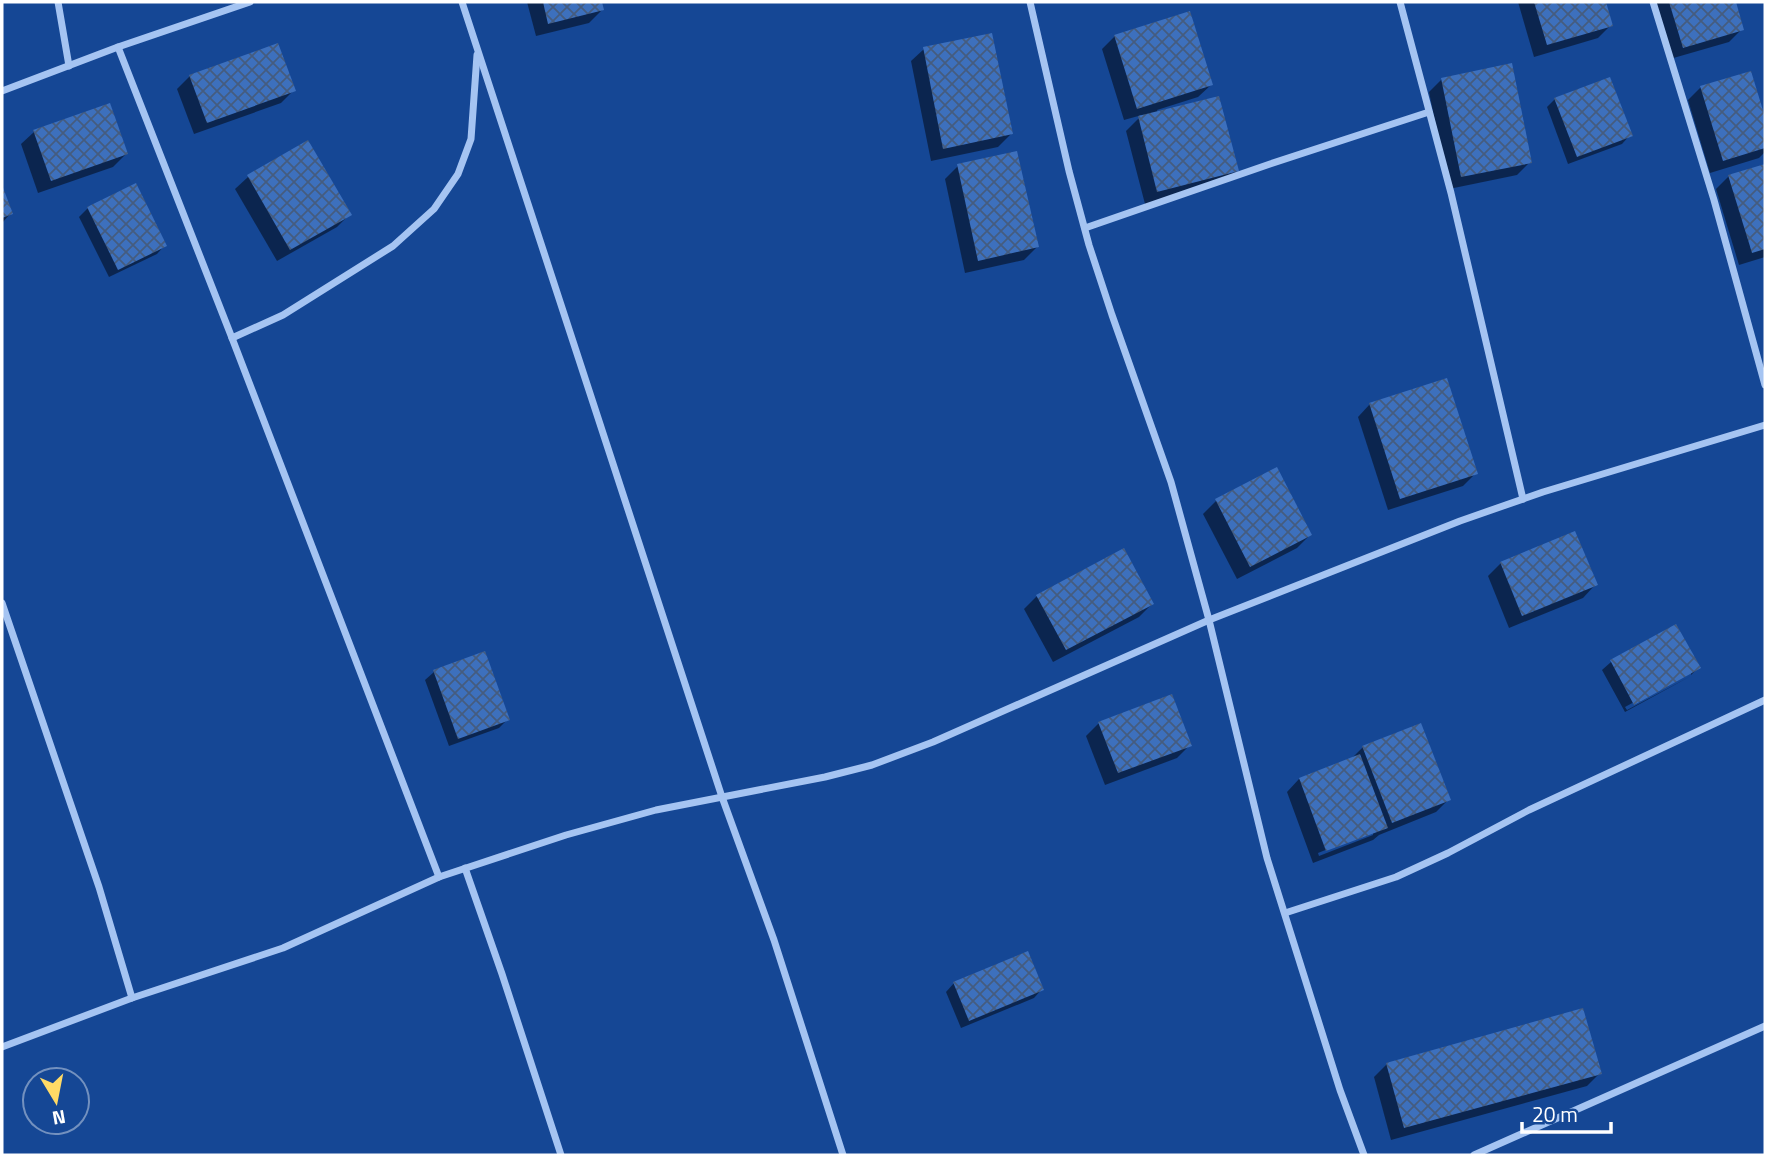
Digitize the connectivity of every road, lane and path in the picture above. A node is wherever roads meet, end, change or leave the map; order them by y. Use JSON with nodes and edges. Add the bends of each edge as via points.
{"nodes":[{"id":1,"x":58,"y":2,"type":"edge"},
{"id":2,"x":250,"y":2,"type":"edge"},
{"id":3,"x":462,"y":2,"type":"edge"},
{"id":4,"x":1030,"y":2,"type":"edge"},
{"id":5,"x":1400,"y":2,"type":"edge"},
{"id":6,"x":1653,"y":2,"type":"edge"},
{"id":7,"x":118,"y":47,"type":"junction"},
{"id":8,"x":478,"y":51,"type":"junction"},
{"id":9,"x":69,"y":66,"type":"junction"},
{"id":10,"x":2,"y":91,"type":"edge"},
{"id":11,"x":1429,"y":111,"type":"junction"},
{"id":12,"x":1085,"y":228,"type":"junction"},
{"id":13,"x":233,"y":338,"type":"junction"},
{"id":14,"x":1765,"y":385,"type":"edge"},
{"id":15,"x":1765,"y":425,"type":"edge"},
{"id":16,"x":1523,"y":499,"type":"junction"},
{"id":17,"x":2,"y":603,"type":"edge"},
{"id":18,"x":1209,"y":620,"type":"junction"},
{"id":19,"x":1765,"y":700,"type":"edge"},
{"id":20,"x":722,"y":797,"type":"junction"},
{"id":21,"x":465,"y":868,"type":"junction"},
{"id":22,"x":439,"y":877,"type":"junction"},
{"id":23,"x":1285,"y":913,"type":"junction"},
{"id":24,"x":132,"y":998,"type":"junction"},
{"id":25,"x":1765,"y":1026,"type":"edge"},
{"id":26,"x":2,"y":1047,"type":"edge"},
{"id":27,"x":561,"y":1155,"type":"edge"},
{"id":28,"x":843,"y":1155,"type":"edge"},
{"id":29,"x":1364,"y":1155,"type":"edge"},
{"id":30,"x":1474,"y":1155,"type":"edge"}],
"edges":[{"from":1,"to":9,"type":"street"},
{"from":2,"to":7,"type":"street"},
{"from":3,"to":8,"type":"street"},
{"from":4,"to":12,"type":"street"},
{"from":5,"to":11,"type":"street"},
{"from":6,"to":14,"type":"street"},
{"from":7,"to":9,"type":"street"},
{"from":7,"to":13,"type":"street"},
{"from":8,"to":13,"type":"street","via":[[471,139],[458,174],[434,209],[393,246],[283,315]]},
{"from":8,"to":20,"type":"street"},
{"from":9,"to":10,"type":"street"},
{"from":11,"to":12,"type":"street"},
{"from":11,"to":16,"type":"street"},
{"from":12,"to":18,"type":"street","via":[[1171,482]]},
{"from":13,"to":22,"type":"street"},
{"from":15,"to":16,"type":"street"},
{"from":16,"to":18,"type":"street"},
{"from":17,"to":24,"type":"street"},
{"from":18,"to":20,"type":"street","via":[[872,765]]},
{"from":18,"to":23,"type":"street","via":[[1255,813]]},
{"from":19,"to":23,"type":"street","via":[[1396,877]]},
{"from":20,"to":21,"type":"street","via":[[656,810]]},
{"from":20,"to":28,"type":"street"},
{"from":21,"to":22,"type":"street"},
{"from":21,"to":27,"type":"street"},
{"from":22,"to":24,"type":"street","via":[[283,948]]},
{"from":23,"to":29,"type":"street"},
{"from":24,"to":26,"type":"street"},
{"from":25,"to":30,"type":"street"}]}
